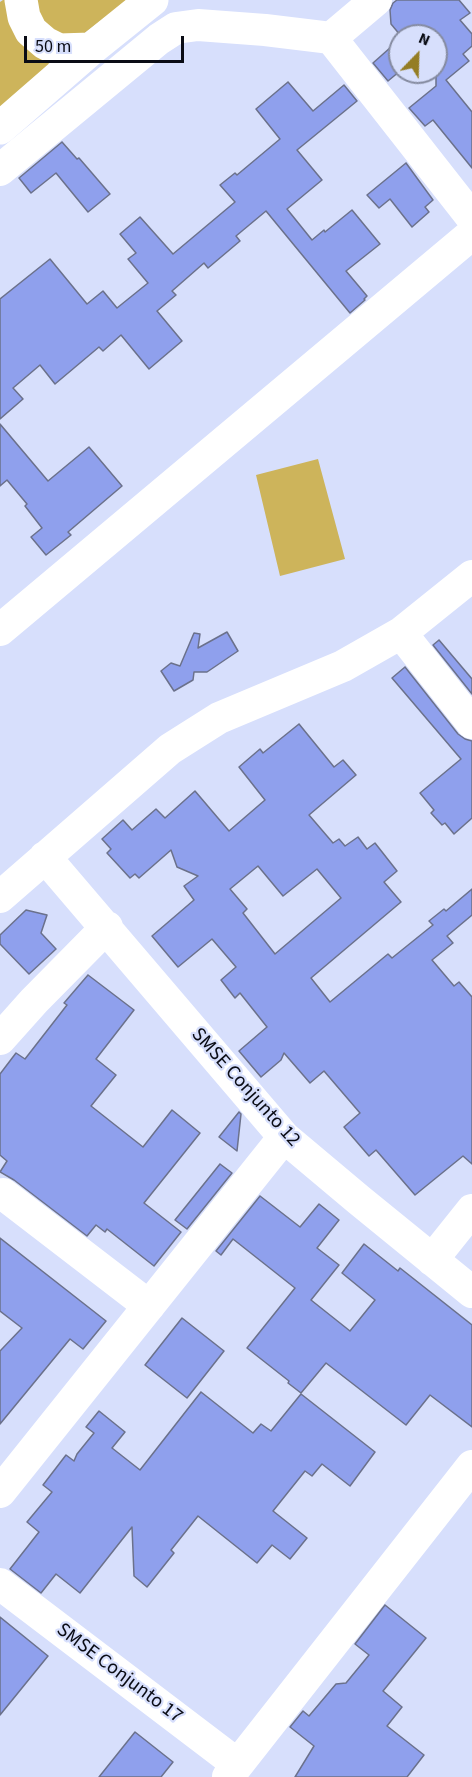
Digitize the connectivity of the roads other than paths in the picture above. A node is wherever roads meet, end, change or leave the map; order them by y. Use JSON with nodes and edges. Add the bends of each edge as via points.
{"nodes":[{"id":1,"x":21,"y":0,"type":"edge"},
{"id":2,"x":152,"y":0,"type":"edge"},
{"id":3,"x":376,"y":0,"type":"edge"},
{"id":4,"x":331,"y":38,"type":"junction"},
{"id":5,"x":91,"y":49,"type":"junction"},
{"id":6,"x":0,"y":128,"type":"edge"},
{"id":7,"x":0,"y":171,"type":"edge"},
{"id":8,"x":472,"y":218,"type":"edge"},
{"id":9,"x":472,"y":234,"type":"edge"},
{"id":10,"x":472,"y":576,"type":"edge"},
{"id":11,"x":0,"y":630,"type":"edge"},
{"id":12,"x":401,"y":633,"type":"junction"},
{"id":13,"x":472,"y":723,"type":"edge"},
{"id":14,"x":45,"y":857,"type":"junction"},
{"id":15,"x":0,"y":897,"type":"edge"},
{"id":16,"x":106,"y":927,"type":"junction"},
{"id":17,"x":0,"y":1039,"type":"edge"},
{"id":18,"x":284,"y":1137,"type":"junction"},
{"id":19,"x":3,"y":1194,"type":"dead end"},
{"id":20,"x":472,"y":1210,"type":"edge"},
{"id":21,"x":432,"y":1260,"type":"junction"},
{"id":22,"x":472,"y":1292,"type":"edge"},
{"id":23,"x":149,"y":1305,"type":"junction"},
{"id":24,"x":472,"y":1466,"type":"edge"},
{"id":25,"x":0,"y":1492,"type":"edge"},
{"id":26,"x":0,"y":1584,"type":"edge"},
{"id":27,"x":232,"y":1771,"type":"edge"}],
"edges":[{"from":1,"to":5,"type":"main road","via":[[31,31],[45,43],[59,50]]},
{"from":2,"to":5,"type":"main road"},
{"from":3,"to":4,"type":"street"},
{"from":4,"to":7,"type":"street","via":[[198,25],[176,28]]},
{"from":4,"to":8,"type":"street"},
{"from":5,"to":6,"type":"main road"},
{"from":9,"to":11,"type":"street"},
{"from":10,"to":12,"type":"street"},
{"from":12,"to":13,"type":"street"},
{"from":12,"to":14,"type":"street","via":[[343,666],[219,718],[170,749]]},
{"from":14,"to":15,"type":"street"},
{"from":14,"to":16,"type":"street","name":"SMSE Conjunto 12"},
{"from":16,"to":17,"type":"street"},
{"from":16,"to":18,"type":"street","name":"SMSE Conjunto 12"},
{"from":18,"to":21,"type":"street","name":"SMSE Conjunto 12"},
{"from":18,"to":23,"type":"street"},
{"from":19,"to":23,"type":"street"},
{"from":20,"to":21,"type":"street"},
{"from":21,"to":22,"type":"street","name":"SMSE Conjunto 12"},
{"from":23,"to":25,"type":"street"},
{"from":24,"to":27,"type":"street"},
{"from":26,"to":27,"type":"street","name":"SMSE Conjunto 17"}]}
